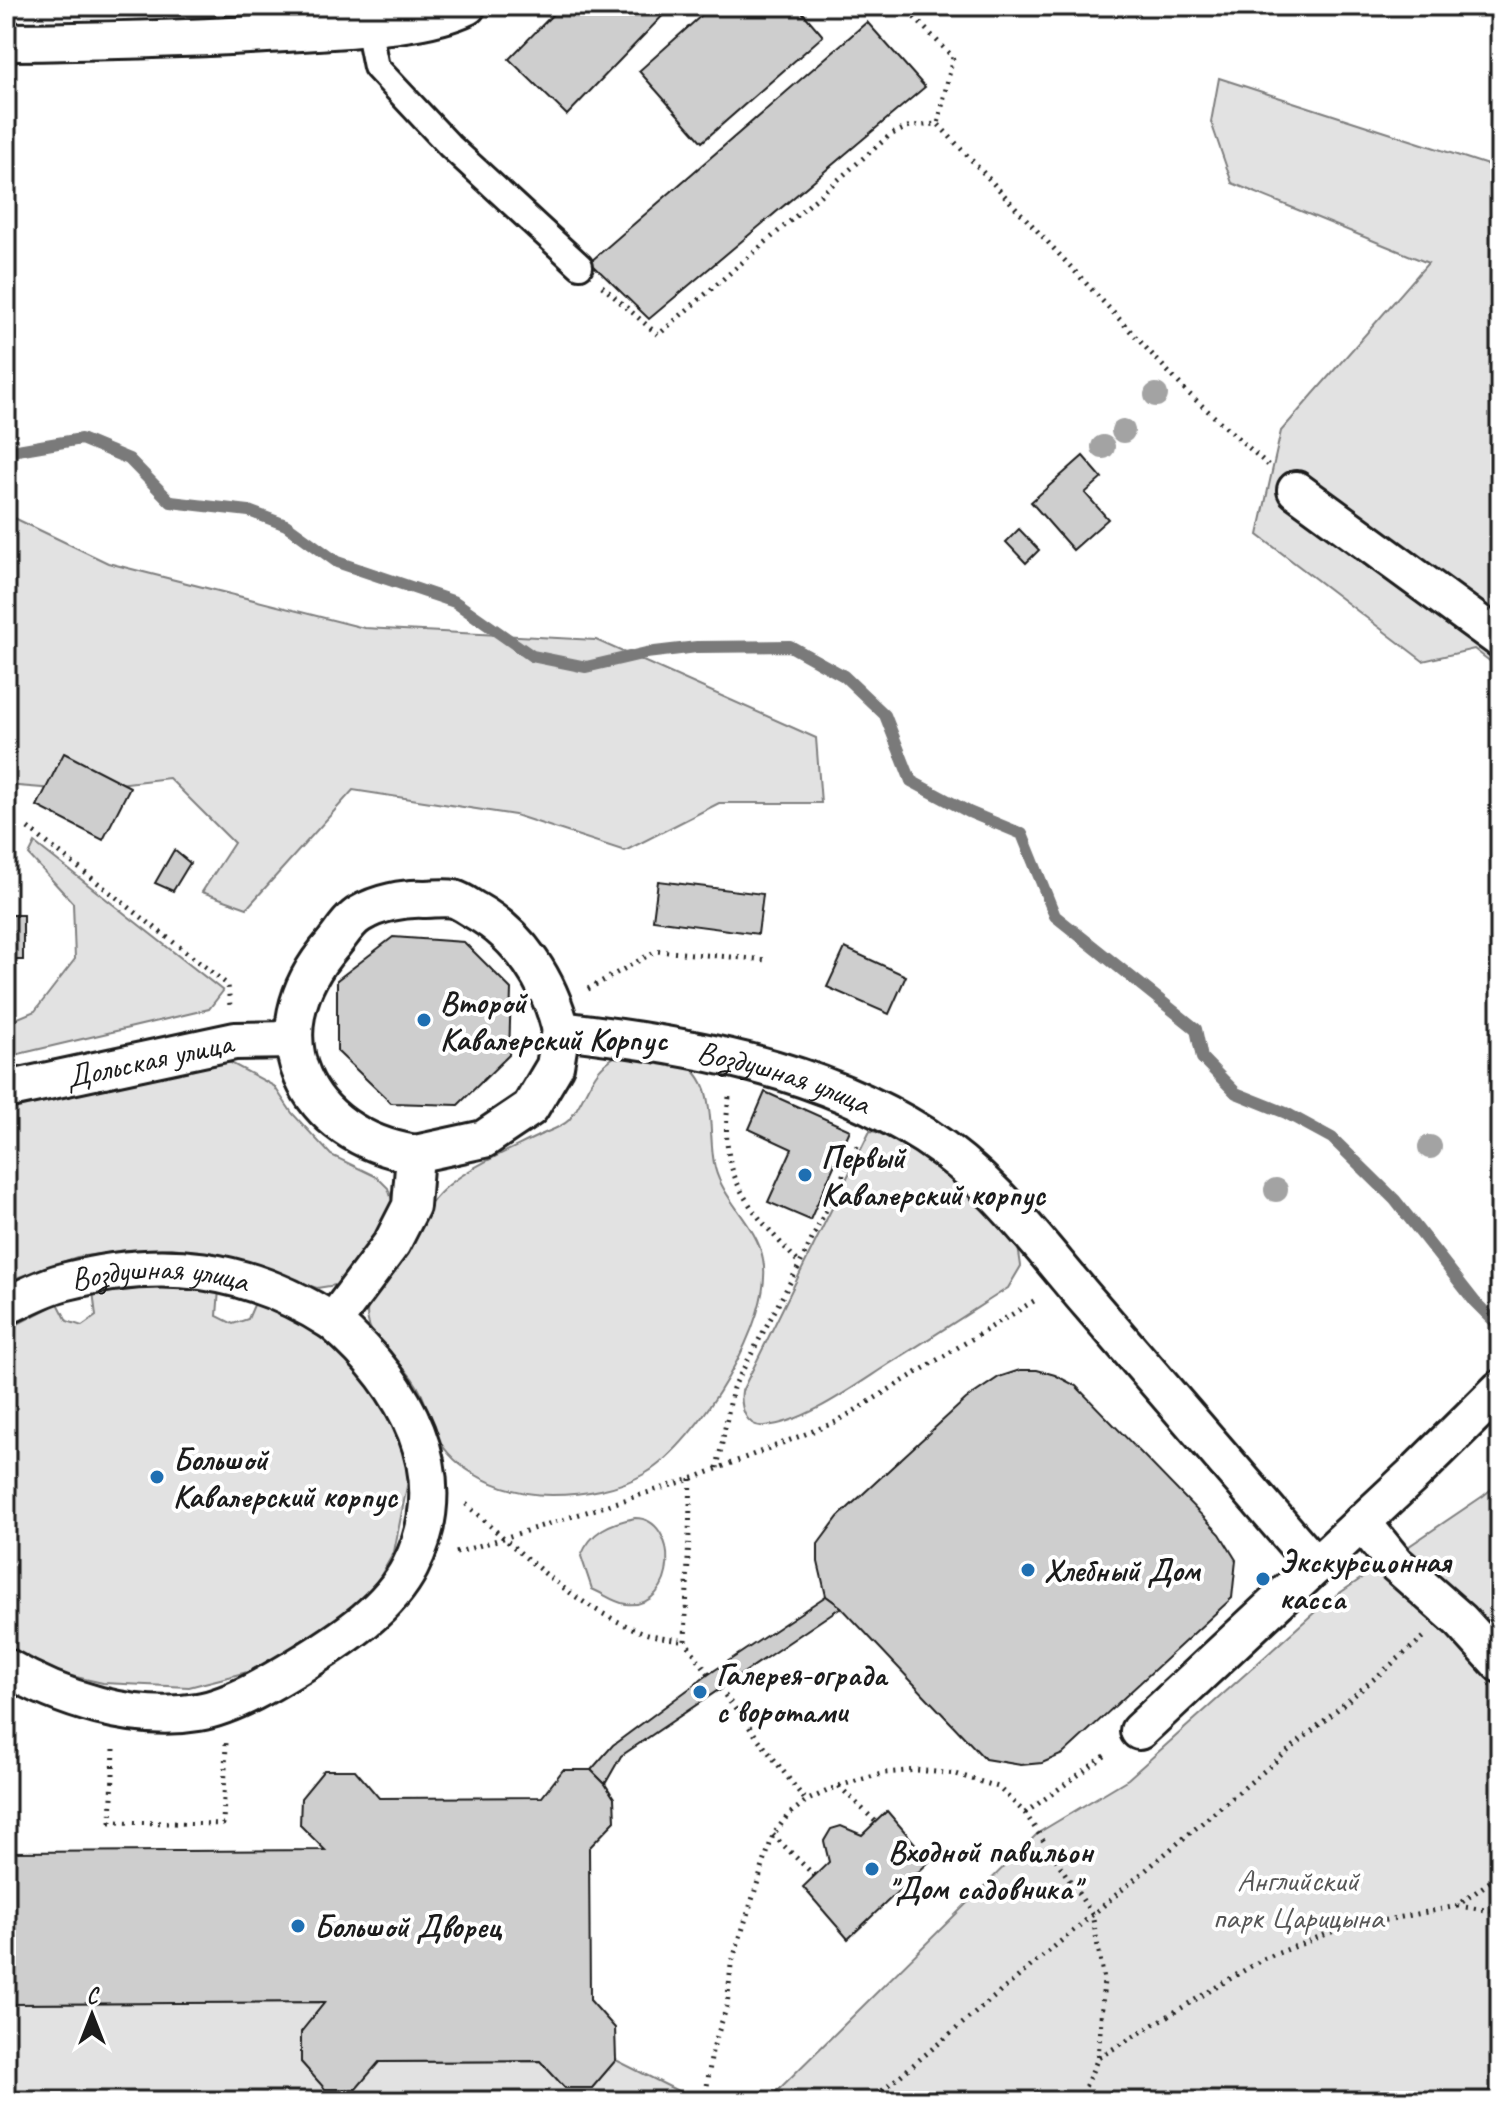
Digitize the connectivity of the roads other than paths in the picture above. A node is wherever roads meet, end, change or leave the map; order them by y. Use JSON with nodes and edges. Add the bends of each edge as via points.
{"nodes":[{"id":1,"x":467,"y":6,"type":"edge"},
{"id":2,"x":368,"y":27,"type":"junction"},
{"id":3,"x":6,"y":42,"type":"edge"},
{"id":4,"x":580,"y":266,"type":"road end"},
{"id":5,"x":1296,"y":490,"type":"road end"},
{"id":6,"x":1500,"y":639,"type":"edge"},
{"id":7,"x":558,"y":1019,"type":"junction"},
{"id":8,"x":294,"y":1040,"type":"junction"},
{"id":9,"x":6,"y":1090,"type":"edge"},
{"id":10,"x":415,"y":1154,"type":"junction"},
{"id":11,"x":6,"y":1306,"type":"edge"},
{"id":12,"x":333,"y":1322,"type":"junction"},
{"id":13,"x":1500,"y":1389,"type":"edge"},
{"id":14,"x":1362,"y":1522,"type":"junction"},
{"id":15,"x":1316,"y":1566,"type":"junction"},
{"id":16,"x":1500,"y":1664,"type":"edge"},
{"id":17,"x":6,"y":1667,"type":"edge"},
{"id":18,"x":1139,"y":1731,"type":"road end"}],
"edges":[{"from":1,"to":2,"type":"street"},
{"from":2,"to":3,"type":"street","via":[[218,38]]},
{"from":2,"to":4,"type":"lane","via":[[376,67],[450,146]]},
{"from":5,"to":6,"type":"street"},
{"from":7,"to":8,"type":"street","via":[[524,950],[494,921],[455,899],[404,898],[359,914],[320,959],[301,997]]},
{"from":7,"to":10,"type":"street","via":[[555,1066],[530,1108],[484,1139]]},
{"from":7,"to":15,"type":"street","name":"Воздушная улица","via":[[736,1057],[804,1080],[875,1109],[964,1164],[1011,1209]]},
{"from":8,"to":9,"type":"street","name":"Дольская улица","via":[[235,1041]]},
{"from":8,"to":10,"type":"street","via":[[305,1082],[326,1114],[356,1136]]},
{"from":10,"to":12,"type":"street","via":[[411,1206],[392,1243]]},
{"from":11,"to":12,"type":"street","name":"Воздушная улица","via":[[60,1283],[127,1268],[191,1268],[298,1300]]},
{"from":12,"to":17,"type":"street","name":"Воздушная улица","via":[[360,1345],[404,1402],[428,1471],[423,1534],[410,1569],[381,1605],[344,1638],[263,1688],[199,1712],[149,1714],[96,1705]]},
{"from":13,"to":14,"type":"street"},
{"from":14,"to":15,"type":"street"},
{"from":14,"to":16,"type":"street","via":[[1395,1563]]},
{"from":15,"to":18,"type":"street"}]}
